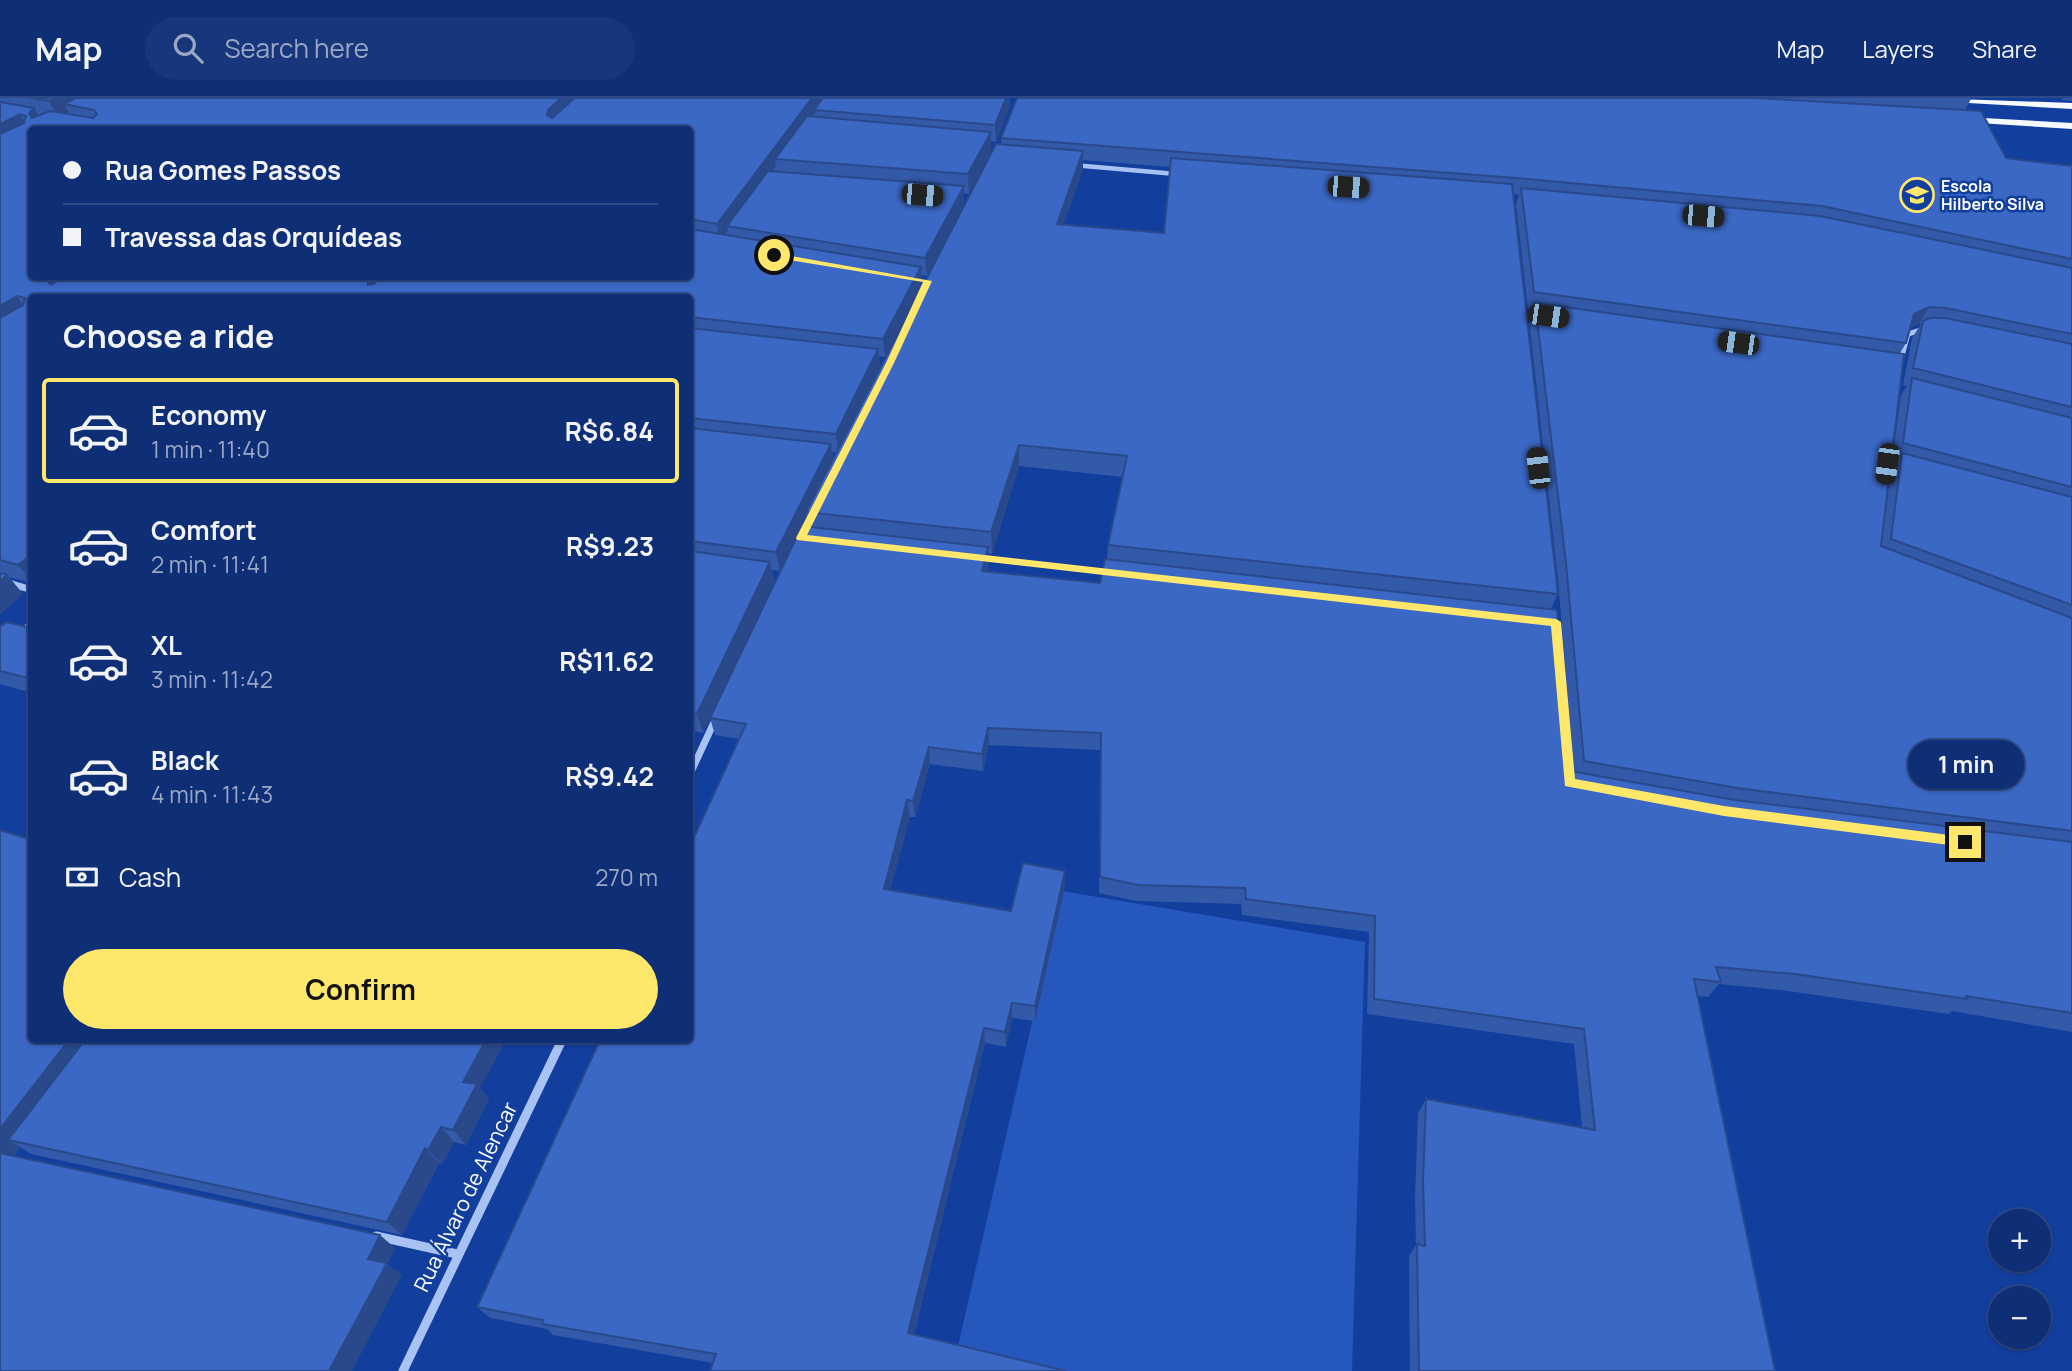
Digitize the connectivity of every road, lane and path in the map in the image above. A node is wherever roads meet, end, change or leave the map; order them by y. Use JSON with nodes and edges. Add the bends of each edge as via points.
{"nodes":[{"id":1,"x":1933,"y":98,"type":"edge"},
{"id":2,"x":2072,"y":106,"type":"edge"},
{"id":3,"x":1948,"y":119,"type":"edge"},
{"id":4,"x":2072,"y":126,"type":"edge"},
{"id":5,"x":1067,"y":164,"type":"edge"},
{"id":6,"x":1185,"y":174,"type":"edge"},
{"id":7,"x":1929,"y":329,"type":"edge"},
{"id":8,"x":1886,"y":364,"type":"edge"},
{"id":9,"x":1900,"y":366,"type":"junction"},
{"id":10,"x":1899,"y":377,"type":"edge"},
{"id":11,"x":965,"y":556,"type":"edge"},
{"id":12,"x":1116,"y":573,"type":"edge"},
{"id":13,"x":0,"y":580,"type":"edge"},
{"id":14,"x":28,"y":589,"type":"edge"},
{"id":15,"x":28,"y":627,"type":"edge"},
{"id":16,"x":16,"y":638,"type":"edge"},
{"id":17,"x":719,"y":712,"type":"edge"},
{"id":18,"x":693,"y":768,"type":"edge"},
{"id":19,"x":561,"y":1043,"type":"edge"},
{"id":20,"x":362,"y":1233,"type":"edge"},
{"id":21,"x":457,"y":1254,"type":"junction"},
{"id":22,"x":403,"y":1371,"type":"edge"}],
"edges":[{"from":1,"to":2,"type":"main road"},
{"from":3,"to":4,"type":"main road"},
{"from":5,"to":6,"type":"street"},
{"from":7,"to":9,"type":"street","via":[[1908,334]]},
{"from":8,"to":9,"type":"street"},
{"from":9,"to":10,"type":"street"},
{"from":11,"to":12,"type":"street"},
{"from":13,"to":14,"type":"street"},
{"from":15,"to":16,"type":"street"},
{"from":17,"to":18,"type":"street"},
{"from":19,"to":21,"type":"street","name":"Rua Álvaro de Alencar"},
{"from":20,"to":21,"type":"street"},
{"from":21,"to":22,"type":"street","name":"Rua Álvaro de Alencar"}]}
